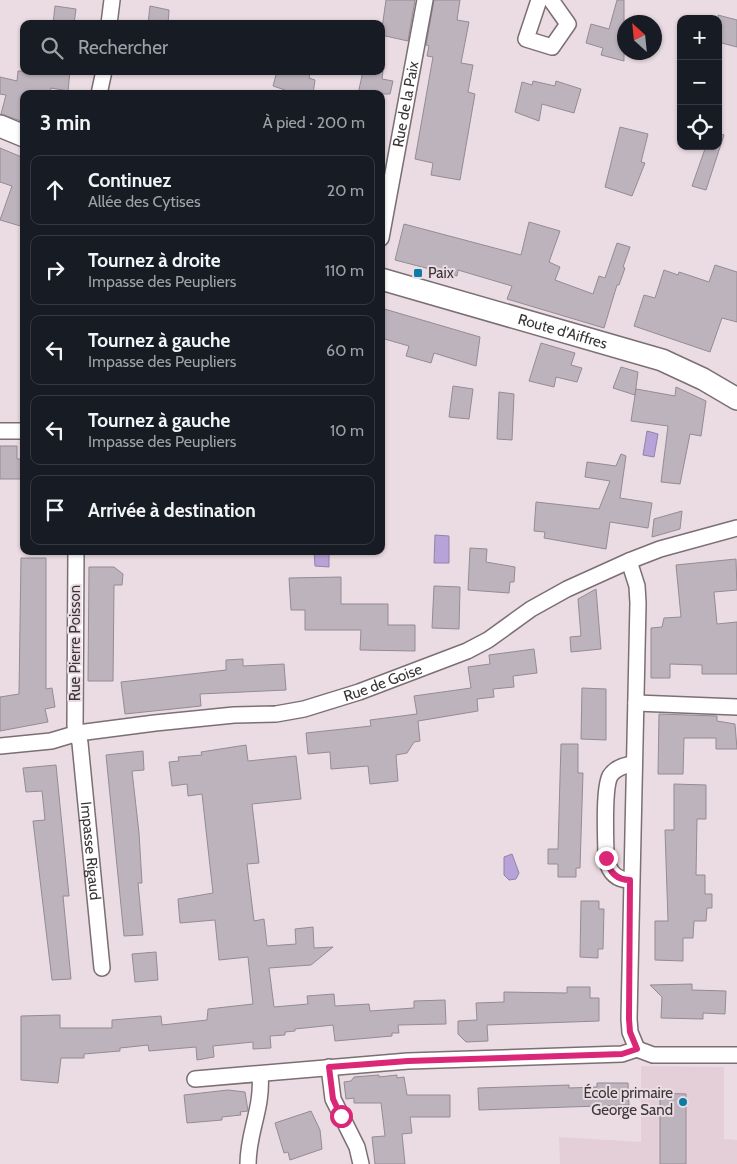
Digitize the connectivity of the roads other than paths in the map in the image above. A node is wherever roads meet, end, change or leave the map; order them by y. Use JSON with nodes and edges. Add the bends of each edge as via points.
{"nodes":[{"id":1,"x":112,"y":0,"type":"edge"},
{"id":2,"x":425,"y":0,"type":"edge"},
{"id":3,"x":539,"y":0,"type":"edge"},
{"id":4,"x":551,"y":0,"type":"edge"},
{"id":5,"x":110,"y":20,"type":"edge"},
{"id":6,"x":103,"y":75,"type":"edge"},
{"id":7,"x":100,"y":90,"type":"edge"},
{"id":8,"x":0,"y":126,"type":"edge"},
{"id":9,"x":20,"y":134,"type":"edge"},
{"id":10,"x":385,"y":216,"type":"edge"},
{"id":11,"x":385,"y":281,"type":"edge"},
{"id":12,"x":737,"y":399,"type":"edge"},
{"id":13,"x":0,"y":431,"type":"edge"},
{"id":14,"x":20,"y":431,"type":"edge"},
{"id":15,"x":737,"y":528,"type":"edge"},
{"id":16,"x":76,"y":555,"type":"edge"},
{"id":17,"x":629,"y":560,"type":"junction"},
{"id":18,"x":636,"y":703,"type":"junction"},
{"id":19,"x":737,"y":707,"type":"edge"},
{"id":20,"x":78,"y":734,"type":"junction"},
{"id":21,"x":0,"y":746,"type":"edge"},
{"id":22,"x":634,"y":764,"type":"junction"},
{"id":23,"x":630,"y":880,"type":"junction"},
{"id":24,"x":102,"y":968,"type":"dead end"},
{"id":25,"x":637,"y":1049,"type":"junction"},
{"id":26,"x":737,"y":1054,"type":"edge"},
{"id":27,"x":329,"y":1067,"type":"junction"},
{"id":28,"x":260,"y":1074,"type":"junction"},
{"id":29,"x":195,"y":1079,"type":"dead end"},
{"id":30,"x":248,"y":1164,"type":"edge"},
{"id":31,"x":361,"y":1164,"type":"edge"}],
"edges":[{"from":1,"to":5,"type":"street"},
{"from":2,"to":10,"type":"street","name":"Rue de la Paix"},
{"from":3,"to":4,"type":"street","via":[[526,39],[552,46],[568,24]]},
{"from":6,"to":7,"type":"street"},
{"from":8,"to":9,"type":"main road"},
{"from":11,"to":12,"type":"main road","name":"Route d'Aiffres","via":[[662,360]]},
{"from":13,"to":14,"type":"street"},
{"from":15,"to":17,"type":"street","name":"Rue de Goise"},
{"from":16,"to":20,"type":"street","name":"Rue Pierre Poisson","via":[[75,726]]},
{"from":17,"to":18,"type":"street","via":[[637,586],[638,604]]},
{"from":17,"to":20,"type":"street","name":"Rue de Goise","via":[[545,601],[466,652],[359,692],[276,714],[234,715]]},
{"from":18,"to":19,"type":"street"},
{"from":18,"to":22,"type":"street"},
{"from":20,"to":21,"type":"street","name":"Rue de Goise","via":[[50,741]]},
{"from":20,"to":24,"type":"street","name":"Impasse Rigaud"},
{"from":22,"to":23,"type":"street"},
{"from":22,"to":23,"type":"street","via":[[613,772],[607,785],[606,858],[615,875],[622,880]]},
{"from":23,"to":25,"type":"street","via":[[629,1019]]},
{"from":25,"to":26,"type":"street","via":[[653,1055]]},
{"from":25,"to":27,"type":"street","via":[[622,1054]]},
{"from":27,"to":28,"type":"street"},
{"from":27,"to":31,"type":"street","via":[[333,1099],[357,1148]]},
{"from":28,"to":29,"type":"street"},
{"from":28,"to":30,"type":"street","via":[[260,1104]]}]}
